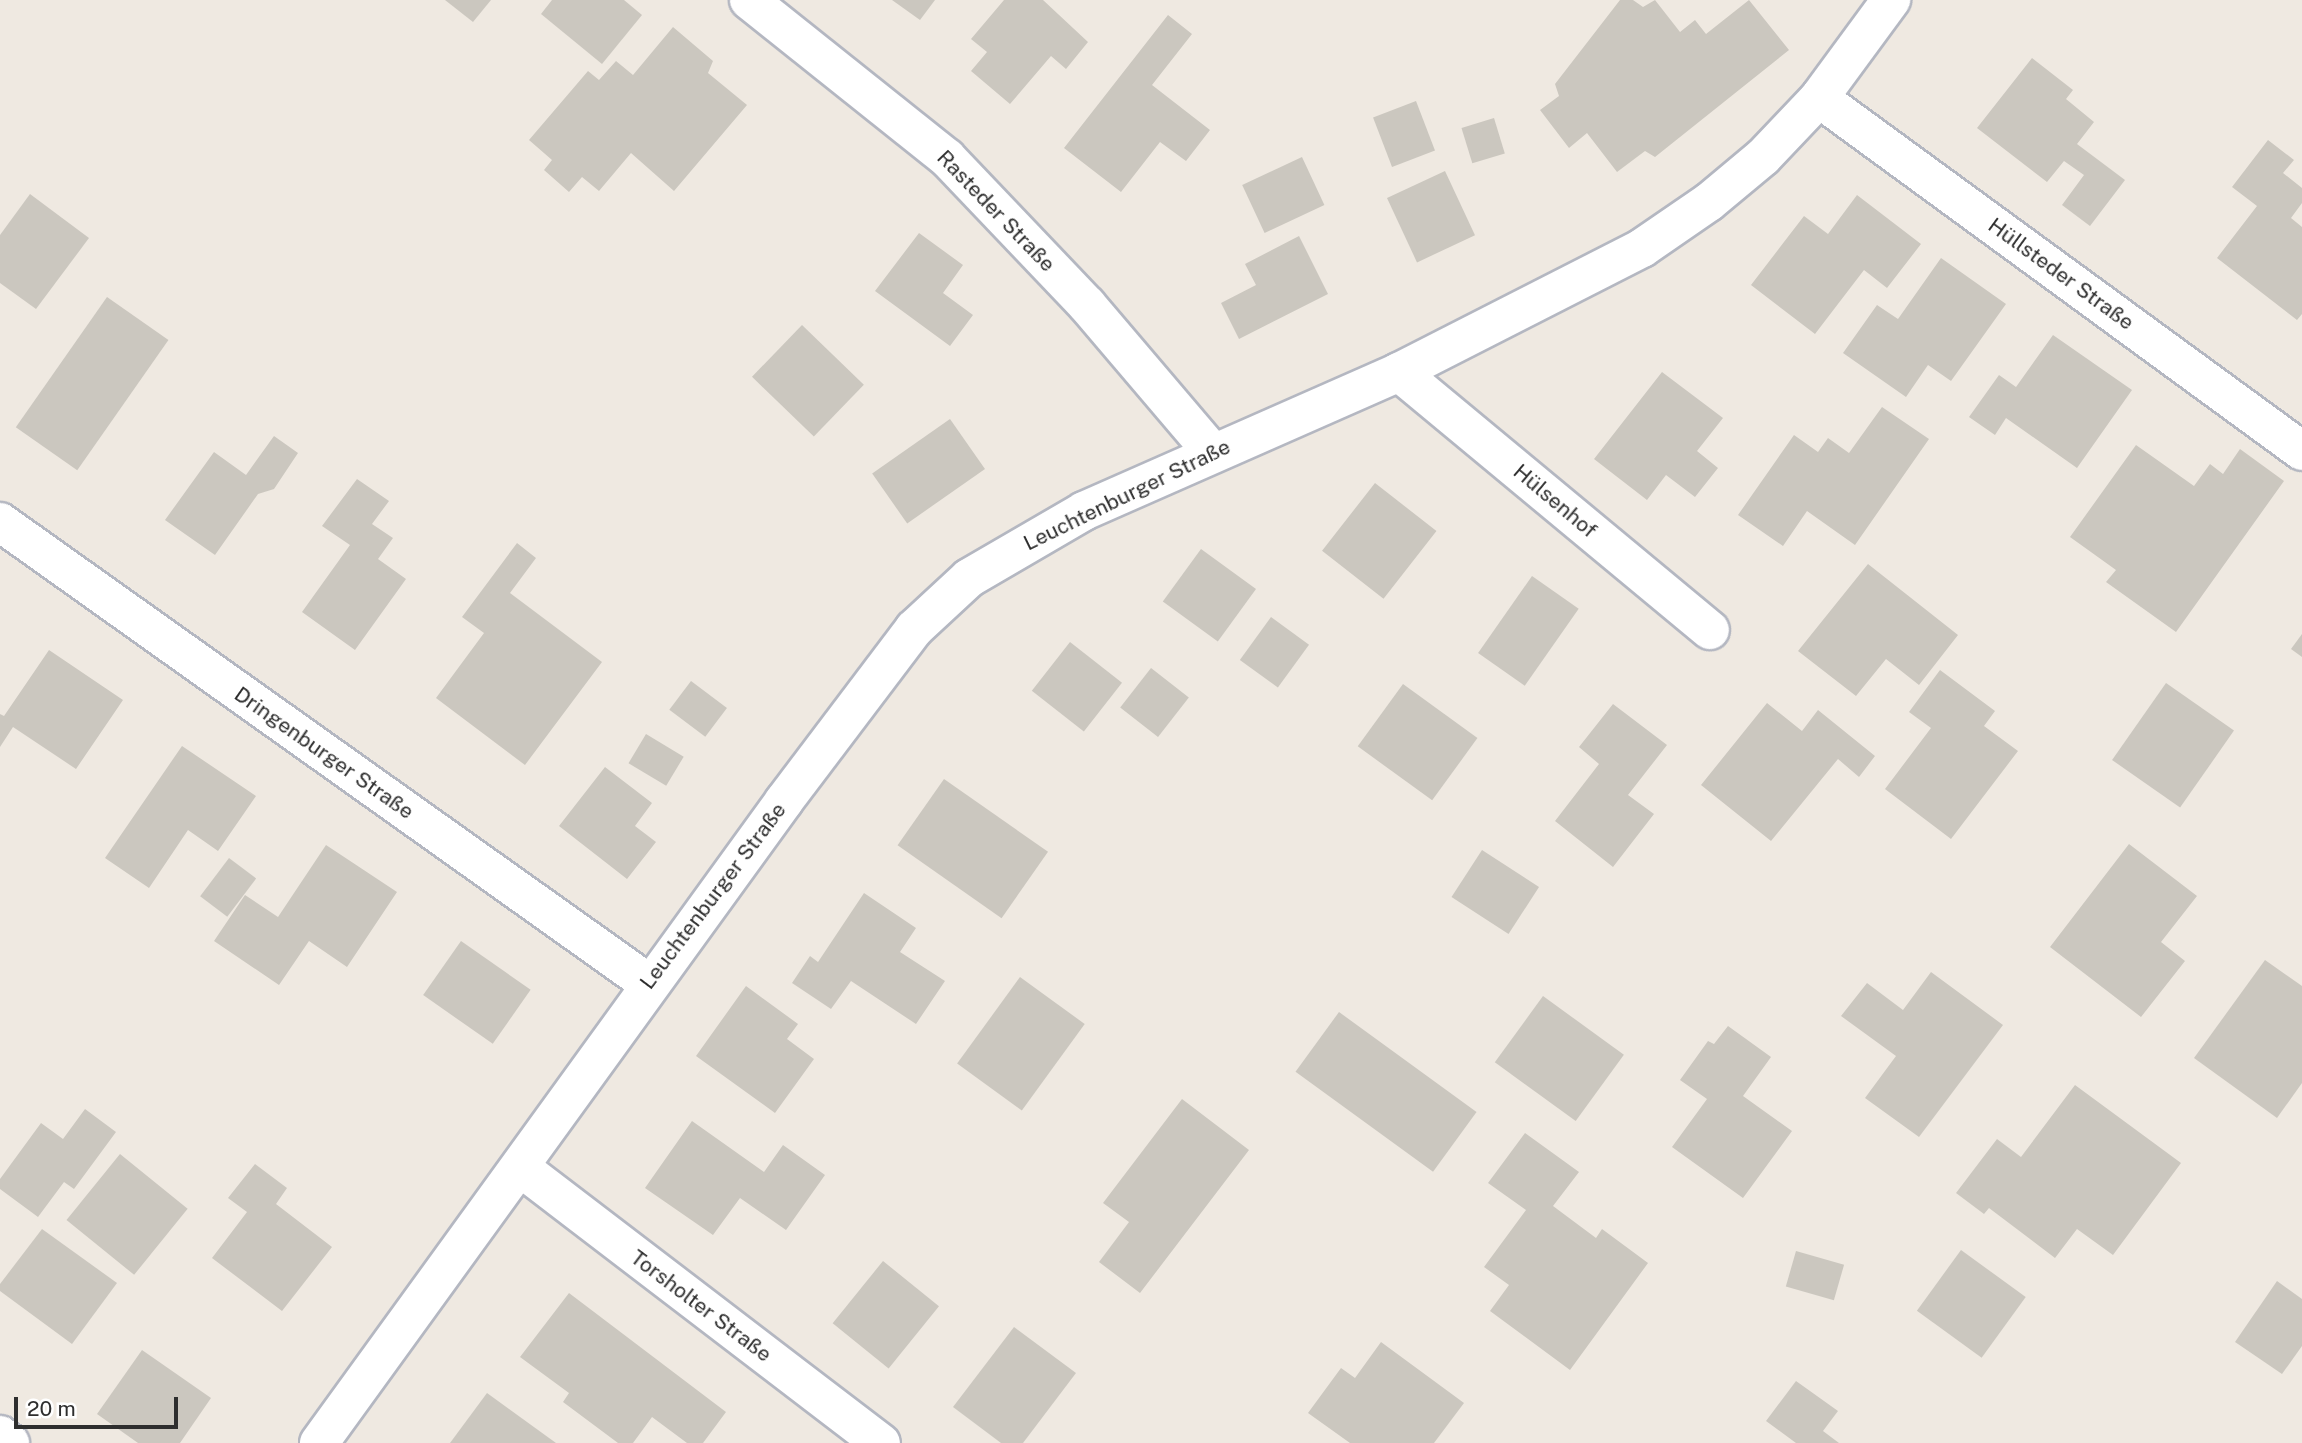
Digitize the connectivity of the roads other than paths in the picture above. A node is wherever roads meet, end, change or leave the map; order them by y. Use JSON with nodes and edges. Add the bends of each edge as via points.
{"nodes":[{"id":1,"x":749,"y":0,"type":"edge"},
{"id":2,"x":1891,"y":0,"type":"edge"},
{"id":3,"x":1819,"y":98,"type":"junction"},
{"id":4,"x":1399,"y":372,"type":"junction"},
{"id":5,"x":2302,"y":451,"type":"edge"},
{"id":6,"x":1213,"y":453,"type":"junction"},
{"id":7,"x":0,"y":522,"type":"edge"},
{"id":8,"x":1710,"y":630,"type":"dead end"},
{"id":9,"x":648,"y":984,"type":"junction"},
{"id":10,"x":521,"y":1168,"type":"junction"},
{"id":11,"x":0,"y":1435,"type":"edge"},
{"id":12,"x":10,"y":1443,"type":"edge"},
{"id":13,"x":319,"y":1443,"type":"edge"},
{"id":14,"x":881,"y":1443,"type":"edge"}],
"edges":[{"from":1,"to":6,"type":"street","name":"Rasteder Straße","via":[[947,158],[1087,305]]},
{"from":2,"to":3,"type":"street","name":"Leuchtenburger Straße"},
{"from":3,"to":4,"type":"street","name":"Leuchtenburger Straße","via":[[1763,157],[1642,248]]},
{"from":3,"to":5,"type":"street","name":"Hüllsteder Straße"},
{"from":4,"to":6,"type":"street","name":"Leuchtenburger Straße"},
{"from":4,"to":8,"type":"street","name":"Hülsenhof"},
{"from":6,"to":9,"type":"street","name":"Leuchtenburger Straße","via":[[1027,541],[969,578],[914,629]]},
{"from":7,"to":9,"type":"street","name":"Dringenburger Straße"},
{"from":9,"to":10,"type":"street","name":"Leuchtenburger Straße"},
{"from":10,"to":13,"type":"street","name":"Leuchtenburger Straße"},
{"from":10,"to":14,"type":"street","name":"Torsholter Straße"},
{"from":11,"to":12,"type":"street"}]}
